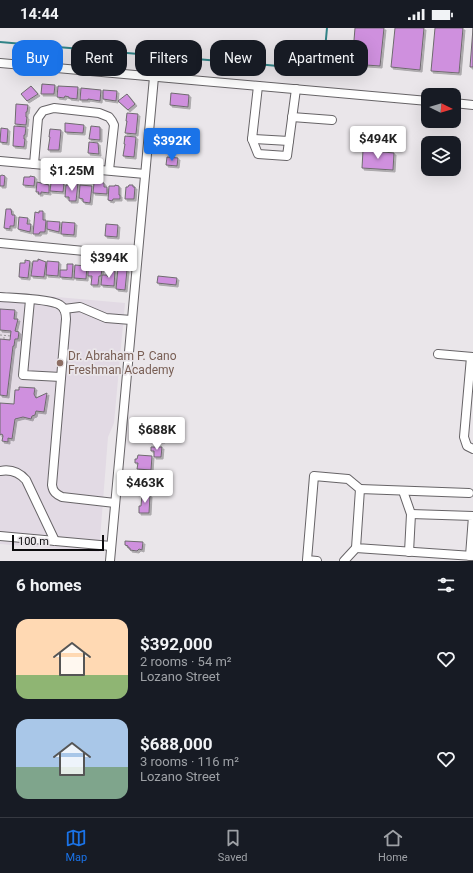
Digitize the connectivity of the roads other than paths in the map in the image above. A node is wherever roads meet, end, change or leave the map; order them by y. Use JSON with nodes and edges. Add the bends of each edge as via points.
{"nodes":[{"id":1,"x":0,"y":63,"type":"edge"},
{"id":2,"x":154,"y":77,"type":"junction"},
{"id":3,"x":258,"y":86,"type":"junction"},
{"id":4,"x":296,"y":89,"type":"junction"},
{"id":5,"x":421,"y":100,"type":"edge"},
{"id":6,"x":461,"y":104,"type":"edge"},
{"id":7,"x":473,"y":105,"type":"edge"},
{"id":8,"x":292,"y":118,"type":"junction"},
{"id":9,"x":332,"y":120,"type":"dead end"},
{"id":10,"x":252,"y":139,"type":"junction"},
{"id":11,"x":289,"y":142,"type":"junction"},
{"id":12,"x":0,"y":161,"type":"edge"},
{"id":13,"x":34,"y":164,"type":"junction"},
{"id":14,"x":109,"y":170,"type":"junction"},
{"id":15,"x":145,"y":174,"type":"junction"},
{"id":16,"x":0,"y":243,"type":"edge"},
{"id":17,"x":137,"y":256,"type":"junction"},
{"id":18,"x":0,"y":297,"type":"edge"},
{"id":19,"x":30,"y":300,"type":"junction"},
{"id":20,"x":64,"y":309,"type":"junction"},
{"id":21,"x":131,"y":320,"type":"junction"},
{"id":22,"x":438,"y":354,"type":"dead end"},
{"id":23,"x":472,"y":357,"type":"edge"},
{"id":24,"x":61,"y":377,"type":"junction"},
{"id":25,"x":471,"y":379,"type":"edge"},
{"id":26,"x":473,"y":449,"type":"edge"},
{"id":27,"x":0,"y":471,"type":"edge"},
{"id":28,"x":360,"y":489,"type":"junction"},
{"id":29,"x":403,"y":491,"type":"junction"},
{"id":30,"x":469,"y":493,"type":"dead end"},
{"id":31,"x":115,"y":503,"type":"junction"},
{"id":32,"x":411,"y":514,"type":"junction"},
{"id":33,"x":0,"y":536,"type":"edge"},
{"id":34,"x":55,"y":541,"type":"junction"},
{"id":35,"x":111,"y":546,"type":"junction"},
{"id":36,"x":356,"y":548,"type":"junction"},
{"id":37,"x":409,"y":552,"type":"junction"},
{"id":38,"x":471,"y":556,"type":"edge"},
{"id":39,"x":110,"y":561,"type":"edge"},
{"id":40,"x":317,"y":561,"type":"edge"},
{"id":41,"x":344,"y":561,"type":"edge"}],
"edges":[{"from":1,"to":2,"type":"street"},
{"from":2,"to":3,"type":"street"},
{"from":2,"to":15,"type":"street"},
{"from":3,"to":4,"type":"street"},
{"from":3,"to":10,"type":"street"},
{"from":4,"to":5,"type":"street"},
{"from":4,"to":8,"type":"street"},
{"from":6,"to":7,"type":"street"},
{"from":8,"to":9,"type":"street"},
{"from":8,"to":11,"type":"street"},
{"from":10,"to":11,"type":"street"},
{"from":10,"to":11,"type":"street","via":[[258,154],[287,156]]},
{"from":12,"to":13,"type":"street"},
{"from":13,"to":14,"type":"street"},
{"from":13,"to":14,"type":"street","via":[[38,118],[44,111],[54,108],[99,113],[109,117],[114,126]]},
{"from":14,"to":15,"type":"street"},
{"from":15,"to":17,"type":"street"},
{"from":16,"to":17,"type":"street"},
{"from":17,"to":21,"type":"street"},
{"from":18,"to":19,"type":"street"},
{"from":19,"to":20,"type":"street","via":[[53,302]]},
{"from":19,"to":24,"type":"street","via":[[23,374]]},
{"from":20,"to":21,"type":"street","via":[[80,307],[106,318]]},
{"from":20,"to":24,"type":"street","via":[[66,319]]},
{"from":21,"to":31,"type":"street"},
{"from":22,"to":23,"type":"street"},
{"from":23,"to":25,"type":"street"},
{"from":24,"to":31,"type":"street","via":[[52,486],[54,492],[62,497]]},
{"from":25,"to":26,"type":"street","via":[[464,437],[467,446]]},
{"from":27,"to":34,"type":"street","via":[[15,471],[26,480]]},
{"from":28,"to":29,"type":"street"},
{"from":28,"to":36,"type":"street"},
{"from":28,"to":40,"type":"street","via":[[348,479],[314,476],[308,560]]},
{"from":29,"to":30,"type":"street"},
{"from":29,"to":32,"type":"street"},
{"from":31,"to":35,"type":"street"},
{"from":32,"to":37,"type":"street"},
{"from":32,"to":38,"type":"street","via":[[473,516]]},
{"from":33,"to":34,"type":"street"},
{"from":34,"to":35,"type":"street"},
{"from":35,"to":39,"type":"street"},
{"from":36,"to":37,"type":"street"},
{"from":36,"to":41,"type":"street"},
{"from":37,"to":38,"type":"street"}]}
